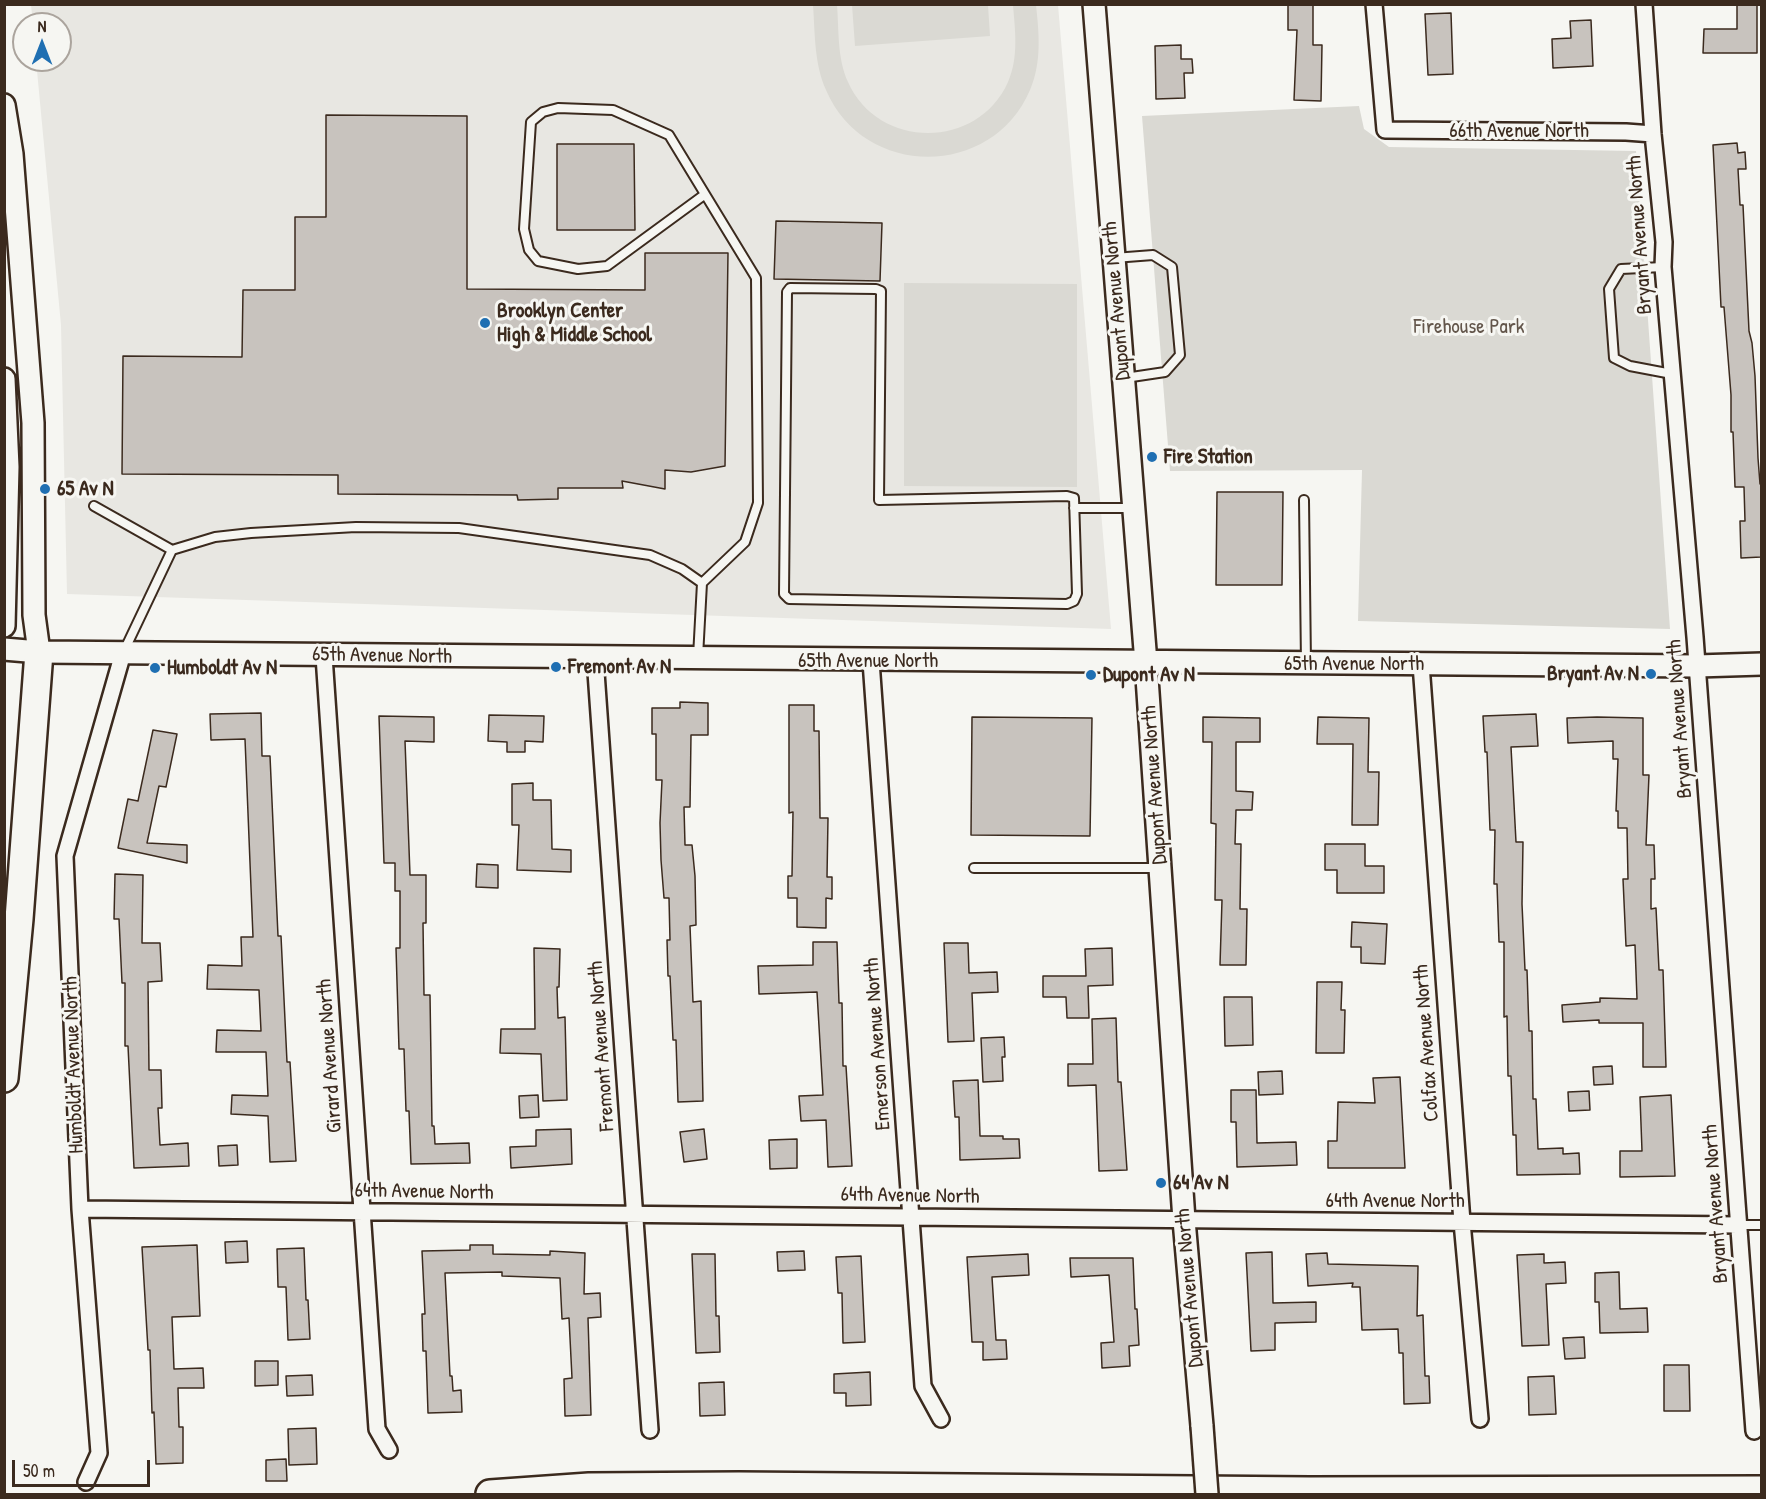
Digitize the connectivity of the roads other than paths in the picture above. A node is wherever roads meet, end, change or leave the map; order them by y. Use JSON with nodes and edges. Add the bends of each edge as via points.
{"nodes":[{"id":1,"x":1094,"y":4,"type":"edge"},
{"id":2,"x":1374,"y":4,"type":"edge"},
{"id":3,"x":1644,"y":4,"type":"edge"},
{"id":4,"x":4,"y":105,"type":"edge"},
{"id":5,"x":1653,"y":134,"type":"junction"},
{"id":6,"x":704,"y":195,"type":"junction"},
{"id":7,"x":1114,"y":258,"type":"junction"},
{"id":8,"x":1663,"y":267,"type":"junction"},
{"id":9,"x":1672,"y":374,"type":"junction"},
{"id":10,"x":1123,"y":378,"type":"junction"},
{"id":11,"x":4,"y":379,"type":"edge"},
{"id":12,"x":17,"y":423,"type":"edge"},
{"id":13,"x":18,"y":467,"type":"edge"},
{"id":14,"x":1304,"y":500,"type":"dead end"},
{"id":15,"x":94,"y":506,"type":"dead end"},
{"id":16,"x":1074,"y":508,"type":"junction"},
{"id":17,"x":1134,"y":508,"type":"junction"},
{"id":18,"x":172,"y":550,"type":"junction"},
{"id":19,"x":6,"y":551,"type":"edge"},
{"id":20,"x":702,"y":583,"type":"junction"},
{"id":21,"x":4,"y":626,"type":"edge"},
{"id":22,"x":4,"y":649,"type":"edge"},
{"id":23,"x":39,"y":652,"type":"junction"},
{"id":24,"x":123,"y":652,"type":"junction"},
{"id":25,"x":324,"y":656,"type":"junction"},
{"id":26,"x":595,"y":658,"type":"junction"},
{"id":27,"x":698,"y":659,"type":"junction"},
{"id":28,"x":871,"y":661,"type":"junction"},
{"id":29,"x":1146,"y":663,"type":"junction"},
{"id":30,"x":1306,"y":664,"type":"junction"},
{"id":31,"x":1421,"y":664,"type":"junction"},
{"id":32,"x":1761,"y":664,"type":"edge"},
{"id":33,"x":1697,"y":666,"type":"junction"},
{"id":34,"x":974,"y":868,"type":"dead end"},
{"id":35,"x":1160,"y":868,"type":"junction"},
{"id":36,"x":4,"y":1078,"type":"edge"},
{"id":37,"x":80,"y":1209,"type":"junction"},
{"id":38,"x":362,"y":1212,"type":"junction"},
{"id":39,"x":635,"y":1215,"type":"junction"},
{"id":40,"x":911,"y":1217,"type":"junction"},
{"id":41,"x":1184,"y":1220,"type":"junction"},
{"id":42,"x":1462,"y":1222,"type":"junction"},
{"id":43,"x":1739,"y":1225,"type":"junction"},
{"id":44,"x":1761,"y":1225,"type":"edge"},
{"id":45,"x":1756,"y":1391,"type":"edge"},
{"id":46,"x":940,"y":1419,"type":"dead end"},
{"id":47,"x":1480,"y":1419,"type":"dead end"},
{"id":48,"x":650,"y":1430,"type":"dead end"},
{"id":49,"x":1754,"y":1431,"type":"dead end"},
{"id":50,"x":389,"y":1450,"type":"dead end"},
{"id":51,"x":86,"y":1482,"type":"dead end"},
{"id":52,"x":1516,"y":1491,"type":"junction"},
{"id":53,"x":1761,"y":1491,"type":"edge"},
{"id":54,"x":490,"y":1494,"type":"edge"},
{"id":55,"x":1207,"y":1494,"type":"edge"},
{"id":56,"x":1429,"y":1494,"type":"edge"}],
"edges":[{"from":1,"to":7,"type":"street","name":"Dupont Avenue North"},
{"from":2,"to":5,"type":"street","name":"66th Avenue North","via":[[1385,130]]},
{"from":3,"to":5,"type":"street","name":"Bryant Avenue North"},
{"from":4,"to":12,"type":"street","via":[[12,154]]},
{"from":5,"to":8,"type":"street","name":"Bryant Avenue North"},
{"from":6,"to":6,"type":"lane","via":[[669,135],[632,117],[613,110],[558,108],[543,112],[531,122],[524,229],[529,250],[538,261],[578,269],[607,266]]},
{"from":6,"to":20,"type":"lane","via":[[756,278],[758,503],[745,542]]},
{"from":7,"to":10,"type":"street","name":"Dupont Avenue North"},
{"from":7,"to":10,"type":"lane","via":[[1153,255],[1172,267],[1180,354],[1165,372]]},
{"from":8,"to":9,"type":"street","name":"Bryant Avenue North"},
{"from":8,"to":9,"type":"lane","via":[[1621,269],[1609,289],[1614,358],[1630,366]]},
{"from":9,"to":33,"type":"street","name":"Bryant Avenue North"},
{"from":10,"to":17,"type":"street","name":"Dupont Avenue North"},
{"from":11,"to":12,"type":"street"},
{"from":12,"to":13,"type":"street"},
{"from":13,"to":19,"type":"street"},
{"from":13,"to":23,"type":"street"},
{"from":14,"to":30,"type":"lane"},
{"from":15,"to":18,"type":"lane"},
{"from":16,"to":16,"type":"lane","via":[[1074,498],[1067,496],[879,500],[881,291],[788,290],[784,594],[789,599],[1067,604],[1077,594]]},
{"from":16,"to":17,"type":"lane"},
{"from":17,"to":29,"type":"street","name":"Dupont Avenue North"},
{"from":18,"to":20,"type":"lane","via":[[215,537],[251,533],[356,527],[459,528],[650,555],[682,568]]},
{"from":18,"to":24,"type":"lane"},
{"from":19,"to":21,"type":"street"},
{"from":20,"to":27,"type":"lane"},
{"from":22,"to":23,"type":"street","name":"65th Avenue North"},
{"from":23,"to":24,"type":"street","name":"65th Avenue North"},
{"from":23,"to":36,"type":"highway"},
{"from":24,"to":25,"type":"street","name":"65th Avenue North"},
{"from":24,"to":37,"type":"street","name":"Humboldt Avenue North","via":[[65,856]]},
{"from":25,"to":26,"type":"street","name":"65th Avenue North"},
{"from":25,"to":38,"type":"street","name":"Girard Avenue North"},
{"from":26,"to":27,"type":"street","name":"65th Avenue North"},
{"from":26,"to":39,"type":"street","name":"Fremont Avenue North"},
{"from":27,"to":28,"type":"street","name":"65th Avenue North"},
{"from":28,"to":29,"type":"street","name":"65th Avenue North"},
{"from":28,"to":40,"type":"street","name":"Emerson Avenue North"},
{"from":29,"to":30,"type":"street","name":"65th Avenue North"},
{"from":29,"to":35,"type":"street","name":"Dupont Avenue North"},
{"from":30,"to":31,"type":"street","name":"65th Avenue North"},
{"from":31,"to":33,"type":"street","name":"65th Avenue North"},
{"from":31,"to":42,"type":"street","name":"Colfax Avenue North"},
{"from":32,"to":33,"type":"street"},
{"from":33,"to":43,"type":"street","name":"Bryant Avenue North"},
{"from":34,"to":35,"type":"lane"},
{"from":35,"to":41,"type":"street","name":"Dupont Avenue North"},
{"from":37,"to":38,"type":"street","name":"64th Avenue North"},
{"from":37,"to":51,"type":"street","name":"Humboldt Avenue North","via":[[99,1453]]},
{"from":38,"to":39,"type":"street","name":"64th Avenue North"},
{"from":38,"to":50,"type":"street","name":"Girard Avenue North","via":[[377,1429]]},
{"from":39,"to":40,"type":"street","name":"64th Avenue North"},
{"from":39,"to":48,"type":"street","name":"Fremont Avenue North"},
{"from":40,"to":41,"type":"street","name":"64th Avenue North"},
{"from":40,"to":46,"type":"street","name":"Emerson Avenue North","via":[[923,1386]]},
{"from":41,"to":42,"type":"street","name":"64th Avenue North"},
{"from":41,"to":55,"type":"street","name":"Dupont Avenue North","bridge":true},
{"from":42,"to":43,"type":"street","name":"64th Avenue North"},
{"from":42,"to":47,"type":"street","name":"Colfax Avenue North"},
{"from":43,"to":44,"type":"lane"},
{"from":43,"to":45,"type":"street","name":"Bryant Avenue North"},
{"from":45,"to":49,"type":"street","name":"Bryant Avenue North"},
{"from":52,"to":53,"type":"highway"},
{"from":52,"to":54,"type":"highway","via":[[739,1486],[580,1487]]},
{"from":52,"to":56,"type":"highway"}]}
